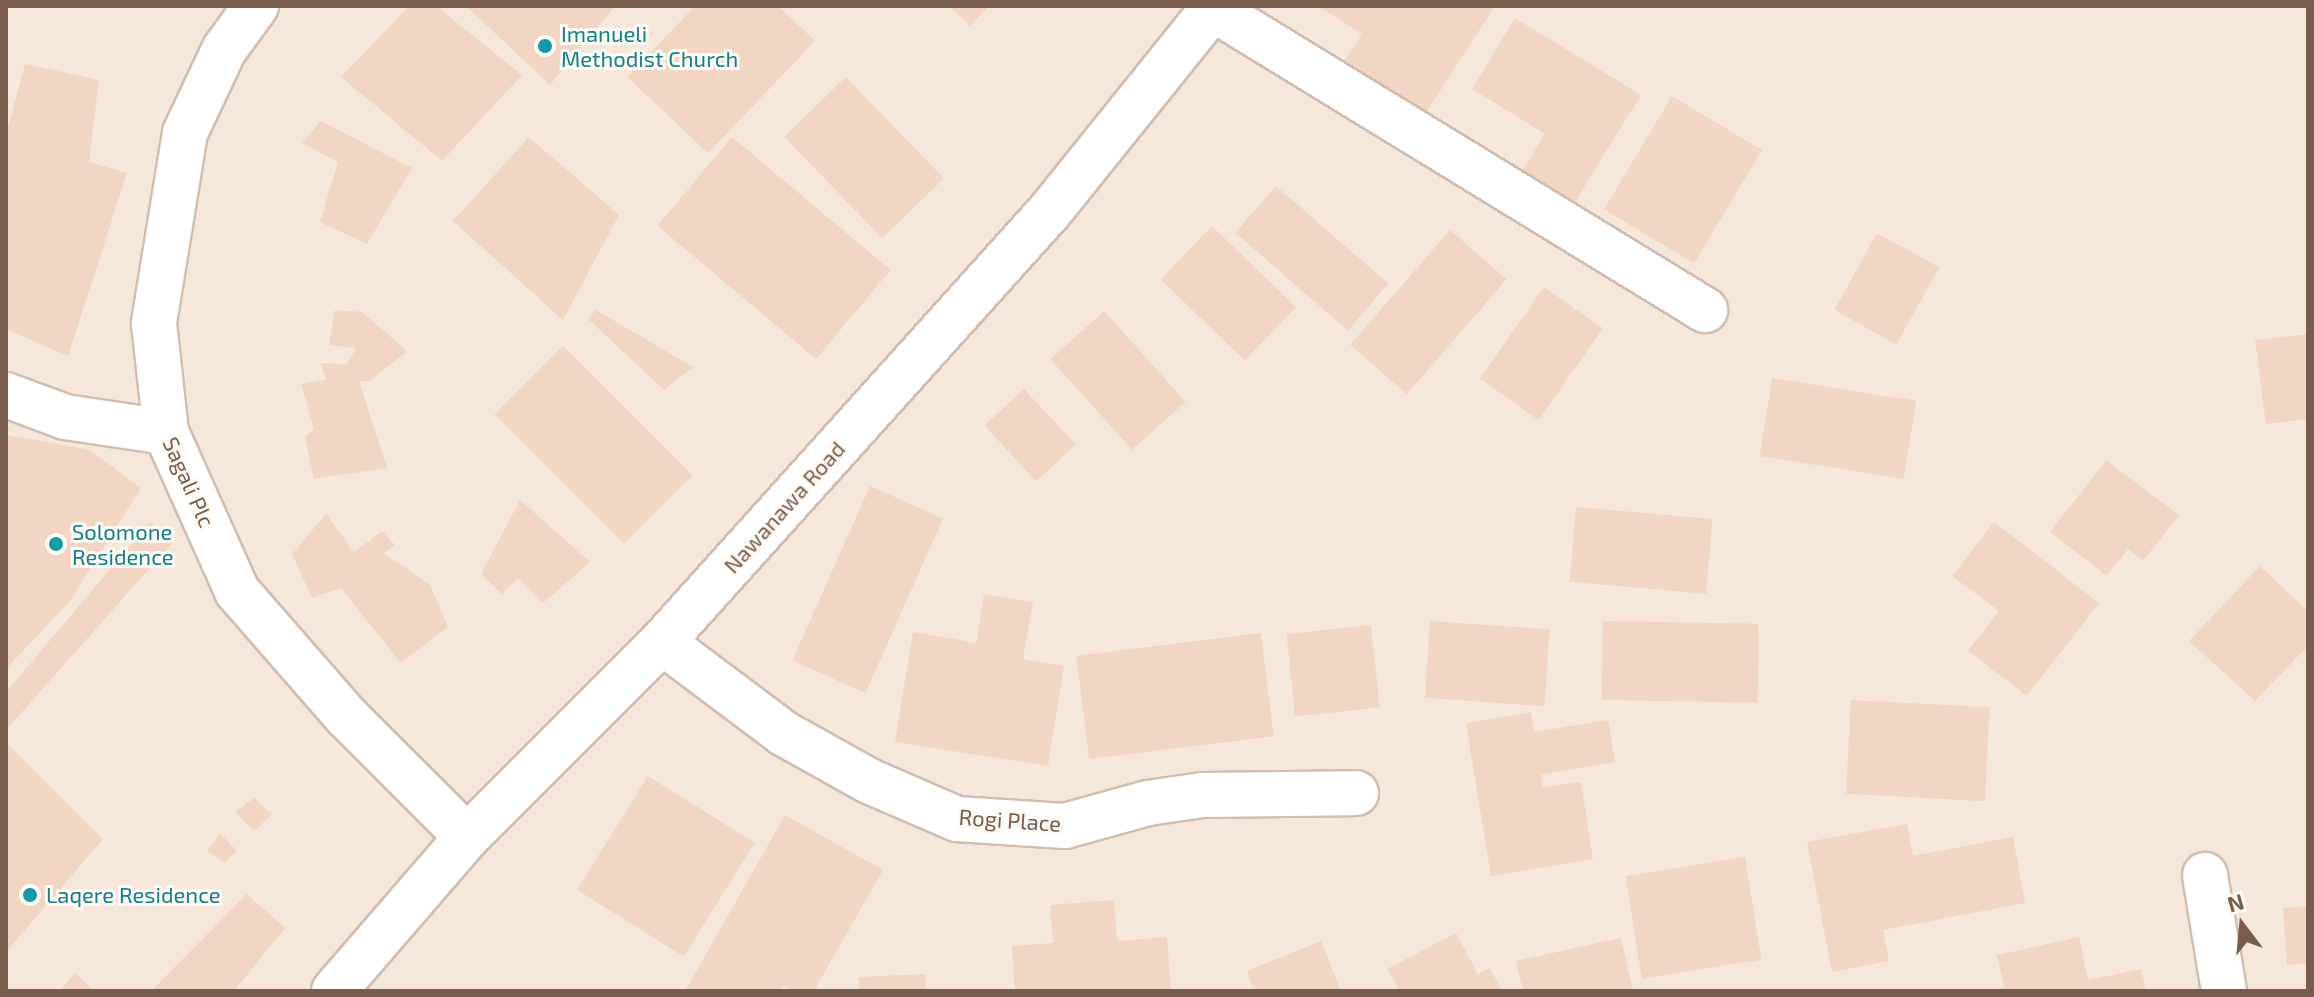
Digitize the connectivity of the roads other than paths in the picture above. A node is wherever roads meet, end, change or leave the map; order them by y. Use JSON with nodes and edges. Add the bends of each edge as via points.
{"nodes":[{"id":1,"x":256,"y":6,"type":"edge"},
{"id":2,"x":1214,"y":8,"type":"edge"},
{"id":3,"x":1705,"y":310,"type":"dead end"},
{"id":4,"x":6,"y":395,"type":"edge"},
{"id":5,"x":166,"y":432,"type":"junction"},
{"id":6,"x":662,"y":642,"type":"junction"},
{"id":7,"x":1356,"y":793,"type":"dead end"},
{"id":8,"x":467,"y":837,"type":"junction"},
{"id":9,"x":2205,"y":875,"type":"dead end"},
{"id":10,"x":334,"y":991,"type":"edge"},
{"id":11,"x":2224,"y":991,"type":"edge"}],
"edges":[{"from":1,"to":5,"type":"street","name":"Sagali Plc","via":[[224,50],[185,133],[154,323]]},
{"from":2,"to":3,"type":"street"},
{"from":2,"to":6,"type":"street","name":"Nawanawa Road","via":[[1050,211]]},
{"from":4,"to":5,"type":"street","via":[[65,417]]},
{"from":5,"to":8,"type":"street","name":"Sagali Plc","via":[[237,591],[346,716]]},
{"from":6,"to":7,"type":"street","name":"Rogi Place","via":[[783,733],[869,781],[957,819],[1065,826],[1148,803],[1202,795]]},
{"from":6,"to":8,"type":"street","name":"Nawanawa Road"},
{"from":8,"to":10,"type":"street","name":"Nawanawa Road"},
{"from":9,"to":11,"type":"street"}]}
